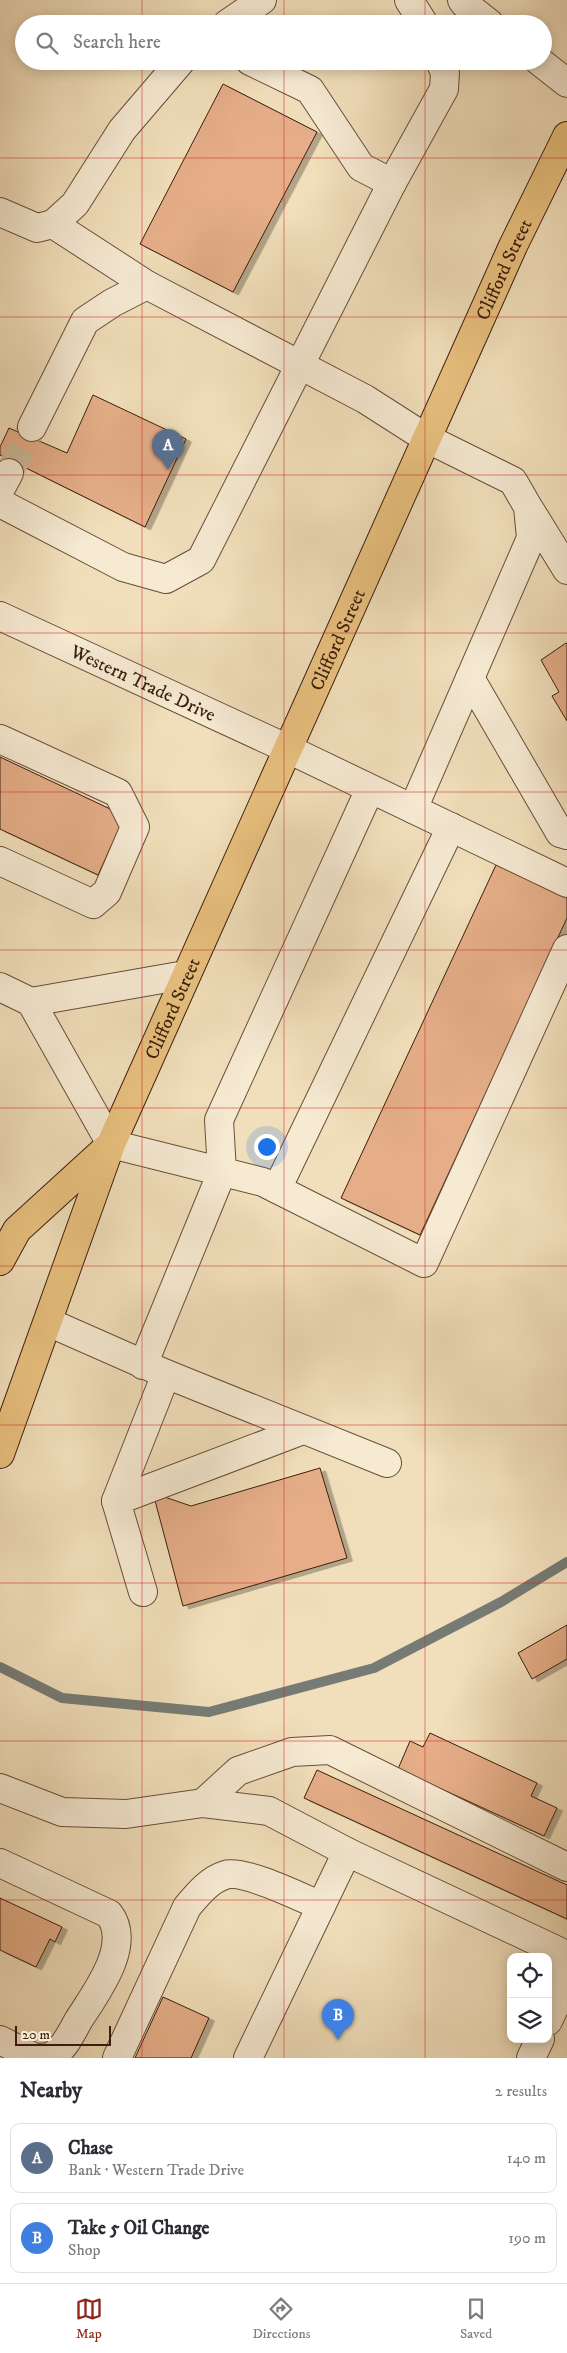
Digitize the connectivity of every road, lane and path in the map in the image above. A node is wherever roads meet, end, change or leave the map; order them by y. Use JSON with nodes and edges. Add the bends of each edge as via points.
{"nodes":[{"id":1,"x":262,"y":0,"type":"edge"},
{"id":2,"x":409,"y":0,"type":"edge"},
{"id":3,"x":240,"y":15,"type":"edge"},
{"id":4,"x":418,"y":15,"type":"edge"},
{"id":5,"x":172,"y":70,"type":"edge"},
{"id":6,"x":269,"y":70,"type":"edge"},
{"id":7,"x":443,"y":70,"type":"edge"},
{"id":8,"x":550,"y":70,"type":"edge"},
{"id":9,"x":567,"y":83,"type":"edge"},
{"id":10,"x":567,"y":136,"type":"edge"},
{"id":11,"x":392,"y":184,"type":"junction"},
{"id":12,"x":0,"y":212,"type":"edge"},
{"id":13,"x":54,"y":224,"type":"junction"},
{"id":14,"x":147,"y":285,"type":"junction"},
{"id":15,"x":300,"y":365,"type":"junction"},
{"id":16,"x":32,"y":427,"type":"tunnel mouth"},
{"id":17,"x":426,"y":438,"type":"junction"},
{"id":18,"x":0,"y":503,"type":"edge"},
{"id":19,"x":528,"y":508,"type":"junction"},
{"id":20,"x":567,"y":570,"type":"edge"},
{"id":21,"x":0,"y":616,"type":"edge"},
{"id":22,"x":470,"y":678,"type":"junction"},
{"id":23,"x":0,"y":739,"type":"edge"},
{"id":24,"x":286,"y":748,"type":"junction"},
{"id":25,"x":370,"y":788,"type":"junction"},
{"id":26,"x":413,"y":809,"type":"junction"},
{"id":27,"x":451,"y":827,"type":"junction"},
{"id":28,"x":567,"y":835,"type":"edge"},
{"id":29,"x":0,"y":861,"type":"edge"},
{"id":30,"x":567,"y":883,"type":"edge"},
{"id":31,"x":567,"y":949,"type":"edge"},
{"id":32,"x":185,"y":976,"type":"junction"},
{"id":33,"x":0,"y":987,"type":"edge"},
{"id":34,"x":31,"y":1002,"type":"junction"},
{"id":35,"x":111,"y":1144,"type":"junction"},
{"id":36,"x":222,"y":1172,"type":"junction"},
{"id":37,"x":277,"y":1189,"type":"junction"},
{"id":38,"x":0,"y":1261,"type":"edge"},
{"id":39,"x":48,"y":1322,"type":"junction"},
{"id":40,"x":154,"y":1369,"type":"junction"},
{"id":41,"x":304,"y":1430,"type":"junction"},
{"id":42,"x":0,"y":1454,"type":"edge"},
{"id":43,"x":387,"y":1463,"type":"dead end"},
{"id":44,"x":116,"y":1501,"type":"junction"},
{"id":45,"x":143,"y":1592,"type":"dead end"},
{"id":46,"x":0,"y":1788,"type":"edge"},
{"id":47,"x":203,"y":1804,"type":"junction"},
{"id":48,"x":347,"y":1852,"type":"junction"},
{"id":49,"x":0,"y":1863,"type":"edge"},
{"id":50,"x":567,"y":1867,"type":"edge"},
{"id":51,"x":321,"y":1906,"type":"junction"},
{"id":52,"x":552,"y":2012,"type":"edge"},
{"id":53,"x":0,"y":2040,"type":"edge"},
{"id":54,"x":538,"y":2043,"type":"edge"},
{"id":55,"x":37,"y":2058,"type":"edge"},
{"id":56,"x":117,"y":2058,"type":"edge"},
{"id":57,"x":248,"y":2058,"type":"edge"},
{"id":58,"x":532,"y":2058,"type":"edge"}],
"edges":[{"from":1,"to":3,"type":"street"},
{"from":2,"to":4,"type":"street"},
{"from":5,"to":13,"type":"street","via":[[122,130],[75,204]]},
{"from":6,"to":11,"type":"street","via":[[310,90],[361,167]]},
{"from":7,"to":11,"type":"street","via":[[444,89]]},
{"from":8,"to":9,"type":"street"},
{"from":10,"to":17,"type":"main road","name":"Clifford Street"},
{"from":11,"to":15,"type":"street"},
{"from":12,"to":13,"type":"street","via":[[37,228]]},
{"from":13,"to":14,"type":"street"},
{"from":14,"to":15,"type":"street"},
{"from":14,"to":16,"type":"street","via":[[85,321]]},
{"from":15,"to":17,"type":"street","via":[[364,399]]},
{"from":15,"to":18,"type":"street","via":[[202,560],[166,579],[123,567]]},
{"from":17,"to":19,"type":"street","via":[[513,482]]},
{"from":17,"to":24,"type":"main road","name":"Clifford Street"},
{"from":19,"to":20,"type":"street"},
{"from":19,"to":22,"type":"street","via":[[530,538]]},
{"from":21,"to":24,"type":"street","name":"Western Trade Drive"},
{"from":22,"to":26,"type":"street"},
{"from":22,"to":28,"type":"street","via":[[560,833]]},
{"from":23,"to":29,"type":"street","via":[[118,793],[135,827],[107,892],[93,904]]},
{"from":24,"to":25,"type":"street","name":"Western Trade Drive"},
{"from":24,"to":32,"type":"main road","name":"Clifford Street"},
{"from":25,"to":26,"type":"street","name":"Western Trade Drive"},
{"from":25,"to":36,"type":"street","via":[[219,1120]]},
{"from":26,"to":27,"type":"street","name":"Western Trade Drive"},
{"from":27,"to":30,"type":"street","name":"Western Trade Drive"},
{"from":27,"to":37,"type":"street"},
{"from":31,"to":37,"type":"street","via":[[424,1264]]},
{"from":32,"to":34,"type":"street"},
{"from":32,"to":35,"type":"main road","name":"Clifford Street"},
{"from":33,"to":34,"type":"street"},
{"from":34,"to":35,"type":"street"},
{"from":35,"to":36,"type":"street"},
{"from":35,"to":38,"type":"main road","name":"Clifford Street","via":[[17,1230]]},
{"from":35,"to":39,"type":"main road","name":"Clifford Street"},
{"from":36,"to":37,"type":"street","via":[[264,1182]]},
{"from":36,"to":40,"type":"street"},
{"from":39,"to":40,"type":"street"},
{"from":39,"to":42,"type":"main road","name":"Clifford Street"},
{"from":40,"to":41,"type":"street"},
{"from":40,"to":44,"type":"street"},
{"from":41,"to":43,"type":"street"},
{"from":41,"to":44,"type":"street"},
{"from":44,"to":45,"type":"street"},
{"from":46,"to":47,"type":"street","via":[[62,1812],[126,1814]]},
{"from":47,"to":48,"type":"street","via":[[269,1811]]},
{"from":47,"to":50,"type":"street","via":[[238,1771],[292,1752],[330,1750]]},
{"from":48,"to":51,"type":"street"},
{"from":48,"to":52,"type":"street","via":[[558,1951]]},
{"from":49,"to":55,"type":"street","via":[[109,1914],[116,1922],[118,1932],[110,1970],[66,2041],[53,2056]]},
{"from":51,"to":56,"type":"street","via":[[243,1875],[226,1875],[203,1888],[186,1907]]},
{"from":51,"to":57,"type":"street"},
{"from":53,"to":55,"type":"street"},
{"from":54,"to":58,"type":"street"}]}
